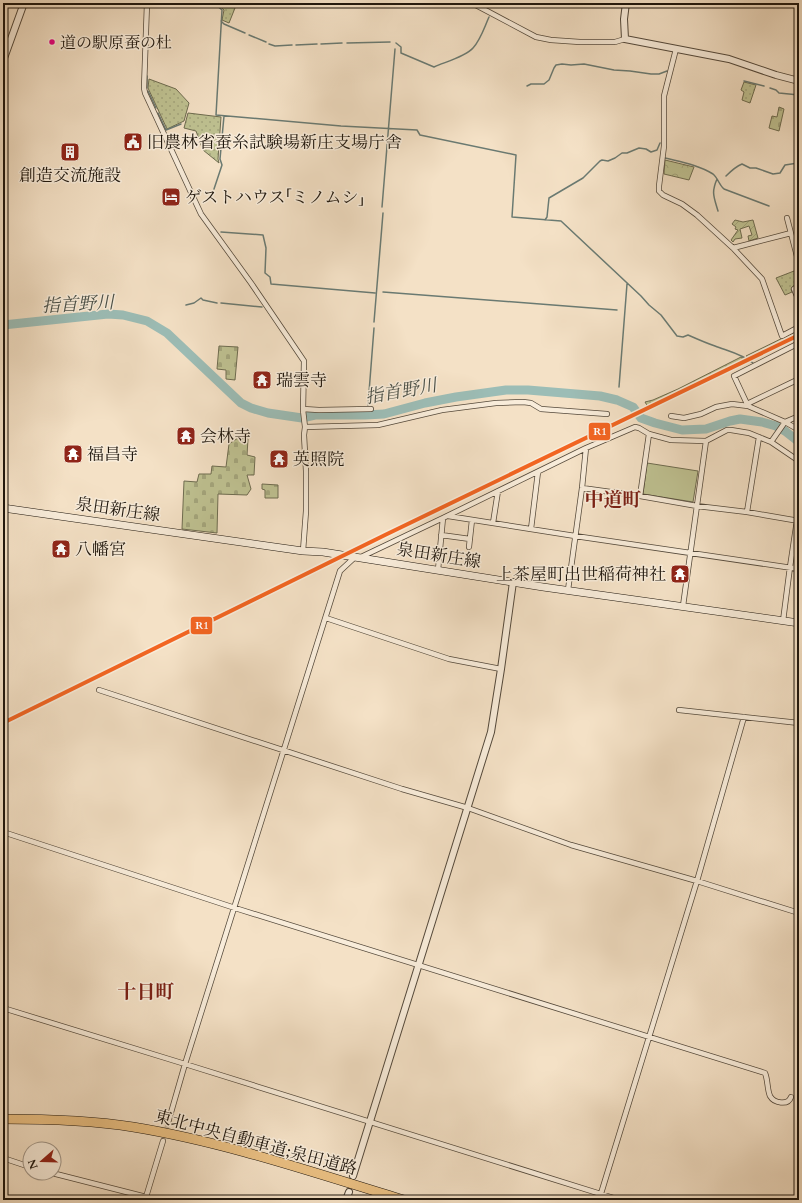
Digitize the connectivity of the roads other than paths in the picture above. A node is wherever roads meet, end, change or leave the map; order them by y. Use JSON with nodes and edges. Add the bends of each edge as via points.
{"nodes":[{"id":1,"x":24,"y":3,"type":"edge"},
{"id":2,"x":147,"y":3,"type":"edge"},
{"id":3,"x":472,"y":3,"type":"edge"},
{"id":4,"x":626,"y":3,"type":"edge"},
{"id":5,"x":625,"y":39,"type":"junction"},
{"id":6,"x":676,"y":49,"type":"junction"},
{"id":7,"x":3,"y":60,"type":"edge"},
{"id":8,"x":799,"y":81,"type":"edge"},
{"id":9,"x":787,"y":218,"type":"dead end"},
{"id":10,"x":791,"y":233,"type":"junction"},
{"id":11,"x":733,"y":248,"type":"junction"},
{"id":12,"x":798,"y":250,"type":"edge"},
{"id":13,"x":799,"y":264,"type":"edge"},
{"id":14,"x":799,"y":286,"type":"edge"},
{"id":15,"x":799,"y":301,"type":"edge"},
{"id":16,"x":799,"y":327,"type":"edge"},
{"id":17,"x":799,"y":343,"type":"edge"},
{"id":18,"x":799,"y":379,"type":"edge"},
{"id":19,"x":748,"y":405,"type":"junction"},
{"id":20,"x":371,"y":409,"type":"dead end"},
{"id":21,"x":303,"y":410,"type":"junction"},
{"id":22,"x":606,"y":414,"type":"dead end"},
{"id":23,"x":671,"y":416,"type":"dead end"},
{"id":24,"x":799,"y":416,"type":"edge"},
{"id":25,"x":785,"y":422,"type":"junction"},
{"id":26,"x":305,"y":427,"type":"junction"},
{"id":27,"x":799,"y":430,"type":"edge"},
{"id":28,"x":649,"y":434,"type":"junction"},
{"id":29,"x":759,"y":437,"type":"junction"},
{"id":30,"x":706,"y":441,"type":"junction"},
{"id":31,"x":771,"y":442,"type":"junction"},
{"id":32,"x":586,"y":448,"type":"junction"},
{"id":33,"x":799,"y":461,"type":"edge"},
{"id":34,"x":538,"y":472,"type":"junction"},
{"id":35,"x":582,"y":488,"type":"junction"},
{"id":36,"x":498,"y":491,"type":"junction"},
{"id":37,"x":640,"y":496,"type":"junction"},
{"id":38,"x":697,"y":506,"type":"junction"},
{"id":39,"x":799,"y":507,"type":"edge"},
{"id":40,"x":3,"y":508,"type":"edge"},
{"id":41,"x":747,"y":512,"type":"junction"},
{"id":42,"x":448,"y":516,"type":"junction"},
{"id":43,"x":443,"y":518,"type":"junction"},
{"id":44,"x":472,"y":520,"type":"junction"},
{"id":45,"x":798,"y":521,"type":"edge"},
{"id":46,"x":493,"y":523,"type":"junction"},
{"id":47,"x":531,"y":529,"type":"junction"},
{"id":48,"x":441,"y":535,"type":"junction"},
{"id":49,"x":575,"y":536,"type":"junction"},
{"id":50,"x":470,"y":539,"type":"junction"},
{"id":51,"x":469,"y":546,"type":"dead end"},
{"id":52,"x":303,"y":551,"type":"junction"},
{"id":53,"x":690,"y":552,"type":"junction"},
{"id":54,"x":358,"y":557,"type":"junction"},
{"id":55,"x":790,"y":568,"type":"junction"},
{"id":56,"x":799,"y":569,"type":"edge"},
{"id":57,"x":438,"y":570,"type":"junction"},
{"id":58,"x":513,"y":582,"type":"junction"},
{"id":59,"x":568,"y":590,"type":"junction"},
{"id":60,"x":682,"y":606,"type":"junction"},
{"id":61,"x":326,"y":618,"type":"junction"},
{"id":62,"x":783,"y":621,"type":"junction"},
{"id":63,"x":799,"y":623,"type":"edge"},
{"id":64,"x":501,"y":670,"type":"junction"},
{"id":65,"x":99,"y":690,"type":"dead end"},
{"id":66,"x":679,"y":710,"type":"dead end"},
{"id":67,"x":744,"y":717,"type":"junction"},
{"id":68,"x":799,"y":723,"type":"edge"},
{"id":69,"x":284,"y":749,"type":"junction"},
{"id":70,"x":468,"y":808,"type":"junction"},
{"id":71,"x":3,"y":832,"type":"edge"},
{"id":72,"x":697,"y":881,"type":"junction"},
{"id":73,"x":235,"y":908,"type":"junction"},
{"id":74,"x":799,"y":913,"type":"edge"},
{"id":75,"x":419,"y":965,"type":"junction"},
{"id":76,"x":3,"y":1008,"type":"edge"},
{"id":77,"x":649,"y":1038,"type":"junction"},
{"id":78,"x":185,"y":1064,"type":"junction"},
{"id":79,"x":791,"y":1097,"type":"dead end"},
{"id":80,"x":3,"y":1119,"type":"edge"},
{"id":81,"x":370,"y":1122,"type":"junction"},
{"id":82,"x":168,"y":1123,"type":"tunnel mouth"},
{"id":83,"x":162,"y":1141,"type":"tunnel mouth"},
{"id":84,"x":3,"y":1158,"type":"edge"},
{"id":85,"x":22,"y":1164,"type":"edge"},
{"id":86,"x":62,"y":1176,"type":"edge"},
{"id":87,"x":353,"y":1176,"type":"dead end"},
{"id":88,"x":349,"y":1192,"type":"dead end"},
{"id":89,"x":601,"y":1194,"type":"junction"},
{"id":90,"x":146,"y":1197,"type":"junction"},
{"id":91,"x":158,"y":1200,"type":"edge"},
{"id":92,"x":346,"y":1200,"type":"edge"},
{"id":93,"x":404,"y":1200,"type":"edge"},
{"id":94,"x":599,"y":1200,"type":"edge"},
{"id":95,"x":620,"y":1200,"type":"edge"}],
"edges":[{"from":1,"to":7,"type":"street"},
{"from":2,"to":21,"type":"street","via":[[145,93],[201,214],[304,361]]},
{"from":3,"to":5,"type":"street","via":[[536,37],[580,42],[615,42]]},
{"from":4,"to":5,"type":"street"},
{"from":5,"to":6,"type":"street"},
{"from":6,"to":8,"type":"street","via":[[729,59]]},
{"from":6,"to":11,"type":"street","via":[[664,96],[664,146],[659,190],[697,215]]},
{"from":9,"to":10,"type":"street"},
{"from":10,"to":11,"type":"street"},
{"from":10,"to":12,"type":"street"},
{"from":11,"to":16,"type":"street","via":[[762,279],[782,336]]},
{"from":12,"to":13,"type":"street"},
{"from":14,"to":15,"type":"street","via":[[794,289]]},
{"from":17,"to":19,"type":"street","via":[[734,376]]},
{"from":18,"to":19,"type":"street"},
{"from":19,"to":23,"type":"street","via":[[716,407],[684,418]]},
{"from":19,"to":25,"type":"street"},
{"from":20,"to":21,"type":"street"},
{"from":21,"to":26,"type":"street"},
{"from":22,"to":26,"type":"street","via":[[541,409],[523,402],[496,403],[442,410],[378,425]]},
{"from":24,"to":25,"type":"street"},
{"from":25,"to":27,"type":"street"},
{"from":25,"to":31,"type":"street"},
{"from":26,"to":52,"type":"street","via":[[306,511]]},
{"from":28,"to":30,"type":"street","via":[[671,440]]},
{"from":28,"to":32,"type":"street","via":[[635,427]]},
{"from":28,"to":37,"type":"street"},
{"from":29,"to":30,"type":"street","via":[[727,430]]},
{"from":29,"to":31,"type":"street"},
{"from":29,"to":41,"type":"street"},
{"from":30,"to":38,"type":"street"},
{"from":31,"to":33,"type":"street"},
{"from":32,"to":34,"type":"street"},
{"from":32,"to":35,"type":"street"},
{"from":34,"to":36,"type":"street"},
{"from":34,"to":47,"type":"street"},
{"from":35,"to":37,"type":"street"},
{"from":35,"to":49,"type":"street"},
{"from":36,"to":42,"type":"street"},
{"from":36,"to":46,"type":"street"},
{"from":37,"to":38,"type":"street"},
{"from":38,"to":41,"type":"street"},
{"from":38,"to":53,"type":"street"},
{"from":39,"to":45,"type":"street"},
{"from":40,"to":52,"type":"main road","name":"泉田新庄線"},
{"from":41,"to":45,"type":"street"},
{"from":42,"to":43,"type":"street"},
{"from":42,"to":44,"type":"street"},
{"from":43,"to":48,"type":"street"},
{"from":43,"to":54,"type":"street"},
{"from":44,"to":46,"type":"street"},
{"from":44,"to":50,"type":"street"},
{"from":45,"to":55,"type":"street"},
{"from":46,"to":47,"type":"street"},
{"from":47,"to":49,"type":"street"},
{"from":48,"to":50,"type":"street"},
{"from":48,"to":57,"type":"street"},
{"from":49,"to":53,"type":"street"},
{"from":49,"to":59,"type":"street"},
{"from":50,"to":51,"type":"street"},
{"from":52,"to":54,"type":"main road","name":"泉田新庄線"},
{"from":53,"to":55,"type":"street"},
{"from":53,"to":60,"type":"street"},
{"from":54,"to":57,"type":"main road","name":"泉田新庄線"},
{"from":54,"to":61,"type":"street","via":[[340,571]]},
{"from":55,"to":56,"type":"street"},
{"from":55,"to":62,"type":"street"},
{"from":57,"to":58,"type":"main road","name":"泉田新庄線"},
{"from":58,"to":59,"type":"main road","name":"泉田新庄線"},
{"from":58,"to":64,"type":"street"},
{"from":59,"to":60,"type":"main road","name":"泉田新庄線"},
{"from":60,"to":62,"type":"main road","name":"泉田新庄線"},
{"from":61,"to":64,"type":"street","via":[[449,659]]},
{"from":61,"to":69,"type":"street"},
{"from":62,"to":63,"type":"main road","name":"泉田新庄線"},
{"from":64,"to":70,"type":"street","via":[[491,732]]},
{"from":65,"to":69,"type":"street"},
{"from":66,"to":67,"type":"street"},
{"from":67,"to":68,"type":"street"},
{"from":67,"to":72,"type":"street"},
{"from":69,"to":70,"type":"street","via":[[402,789]]},
{"from":69,"to":73,"type":"street"},
{"from":70,"to":72,"type":"street","via":[[571,845]]},
{"from":70,"to":75,"type":"street"},
{"from":71,"to":73,"type":"street"},
{"from":72,"to":74,"type":"street"},
{"from":72,"to":77,"type":"street"},
{"from":73,"to":75,"type":"street"},
{"from":73,"to":78,"type":"street"},
{"from":75,"to":77,"type":"street"},
{"from":75,"to":81,"type":"street"},
{"from":76,"to":78,"type":"street"},
{"from":77,"to":79,"type":"street","via":[[765,1073],[773,1099],[779,1103],[788,1102]]},
{"from":77,"to":89,"type":"street"},
{"from":78,"to":81,"type":"street"},
{"from":78,"to":82,"type":"street"},
{"from":80,"to":93,"type":"highway","name":"東北中央自動車道;泉田道路","via":[[92,1122],[174,1135],[229,1148]]},
{"from":81,"to":87,"type":"street"},
{"from":81,"to":89,"type":"street"},
{"from":83,"to":90,"type":"street"},
{"from":84,"to":85,"type":"street"},
{"from":86,"to":90,"type":"street"},
{"from":88,"to":92,"type":"street"},
{"from":89,"to":94,"type":"street"},
{"from":89,"to":95,"type":"street"},
{"from":90,"to":91,"type":"street"}]}
